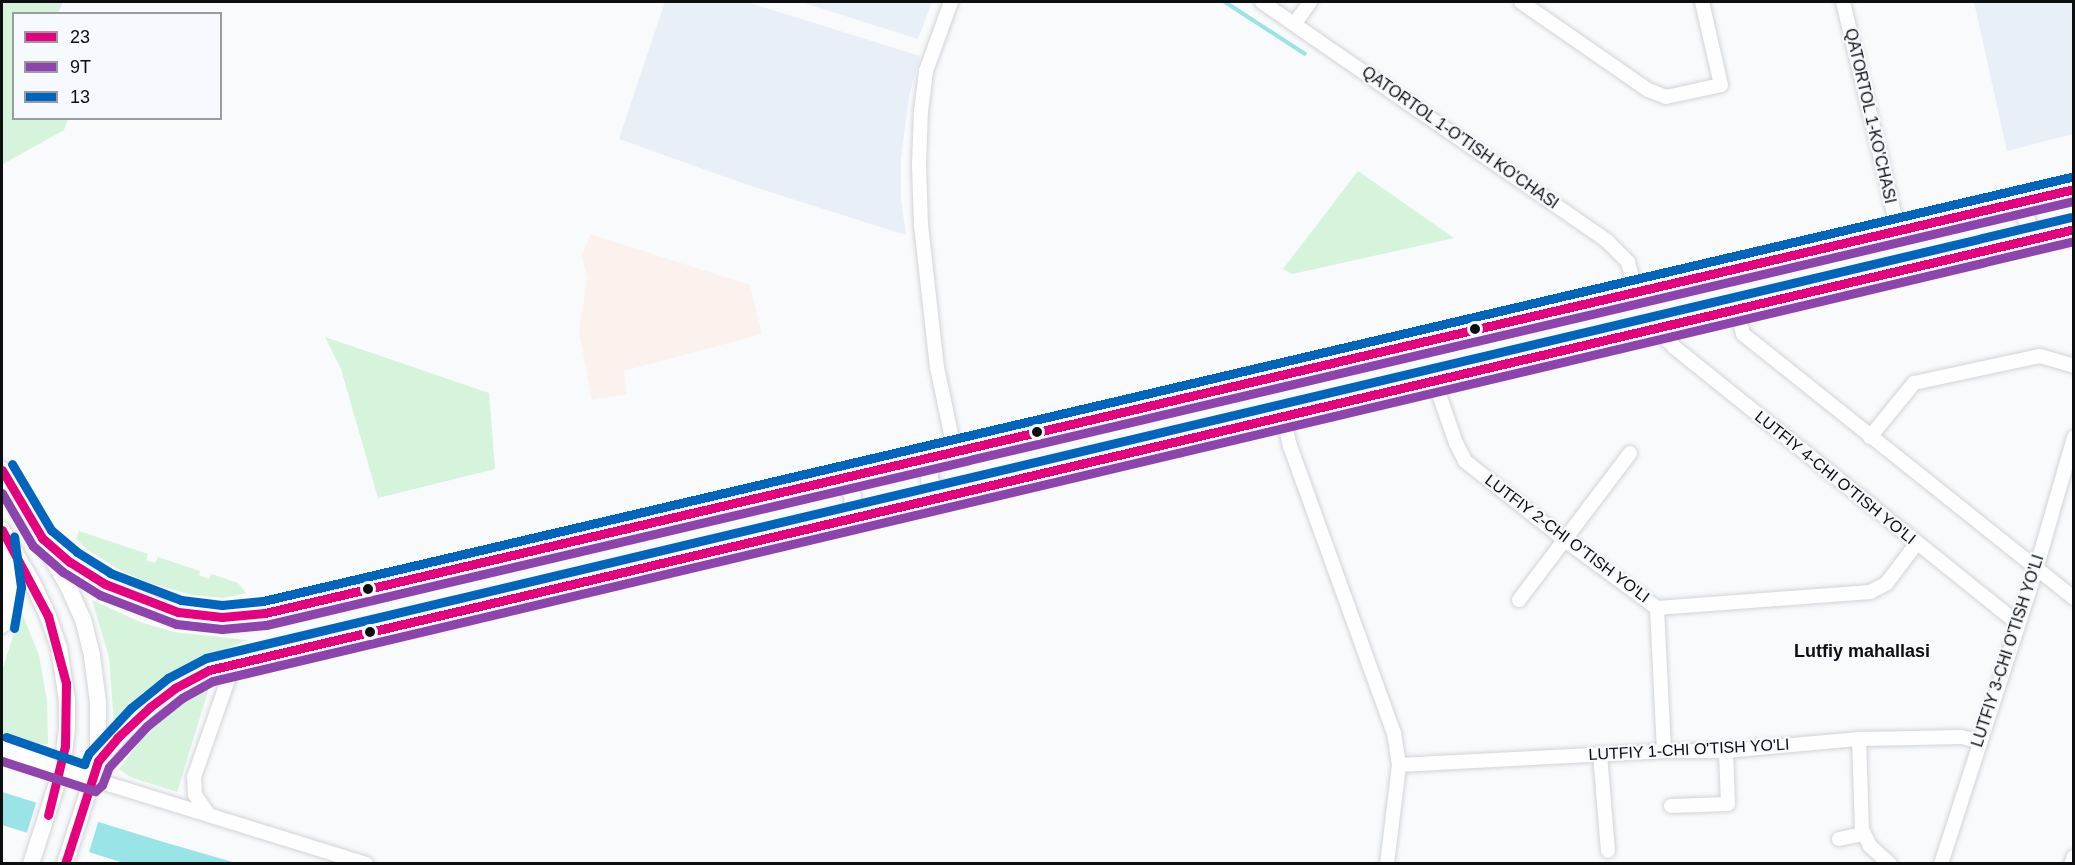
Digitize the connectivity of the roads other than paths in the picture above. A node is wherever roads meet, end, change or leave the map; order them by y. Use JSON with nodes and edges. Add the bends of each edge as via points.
{"nodes":[{"id":1,"x":951,"y":2,"type":"edge"},
{"id":2,"x":1262,"y":2,"type":"edge"},
{"id":3,"x":1310,"y":2,"type":"edge"},
{"id":4,"x":1521,"y":2,"type":"edge"},
{"id":5,"x":1702,"y":2,"type":"edge"},
{"id":6,"x":1843,"y":2,"type":"edge"},
{"id":7,"x":1295,"y":24,"type":"junction"},
{"id":8,"x":2073,"y":189,"type":"edge"},
{"id":9,"x":2010,"y":204,"type":"junction"},
{"id":10,"x":2073,"y":229,"type":"edge"},
{"id":11,"x":1898,"y":230,"type":"junction"},
{"id":12,"x":2020,"y":242,"type":"junction"},
{"id":13,"x":1636,"y":292,"type":"junction"},
{"id":14,"x":1736,"y":309,"type":"junction"},
{"id":15,"x":1660,"y":327,"type":"junction"},
{"id":16,"x":2073,"y":366,"type":"edge"},
{"id":17,"x":1434,"y":380,"type":"junction"},
{"id":18,"x":1282,"y":416,"type":"junction"},
{"id":19,"x":1870,"y":437,"type":"junction"},
{"id":20,"x":2073,"y":437,"type":"edge"},
{"id":21,"x":955,"y":453,"type":"junction"},
{"id":22,"x":1630,"y":453,"type":"dead end"},
{"id":23,"x":938,"y":457,"type":"junction"},
{"id":24,"x":2,"y":470,"type":"edge"},
{"id":25,"x":836,"y":481,"type":"junction"},
{"id":26,"x":951,"y":494,"type":"junction"},
{"id":27,"x":844,"y":520,"type":"junction"},
{"id":28,"x":2,"y":530,"type":"edge"},
{"id":29,"x":2,"y":538,"type":"edge"},
{"id":30,"x":42,"y":538,"type":"junction"},
{"id":31,"x":1565,"y":540,"type":"junction"},
{"id":32,"x":1917,"y":543,"type":"junction"},
{"id":33,"x":2036,"y":570,"type":"junction"},
{"id":34,"x":2073,"y":598,"type":"edge"},
{"id":35,"x":1519,"y":600,"type":"dead end"},
{"id":36,"x":1658,"y":608,"type":"junction"},
{"id":37,"x":2017,"y":623,"type":"junction"},
{"id":38,"x":2,"y":626,"type":"edge"},
{"id":39,"x":234,"y":663,"type":"junction"},
{"id":40,"x":1859,"y":739,"type":"junction"},
{"id":41,"x":1979,"y":741,"type":"junction"},
{"id":42,"x":2,"y":748,"type":"edge"},
{"id":43,"x":1664,"y":751,"type":"junction"},
{"id":44,"x":1726,"y":751,"type":"junction"},
{"id":45,"x":1600,"y":754,"type":"junction"},
{"id":46,"x":98,"y":761,"type":"junction"},
{"id":47,"x":1399,"y":765,"type":"junction"},
{"id":48,"x":62,"y":768,"type":"junction"},
{"id":49,"x":92,"y":779,"type":"junction"},
{"id":50,"x":1671,"y":806,"type":"dead end"},
{"id":51,"x":213,"y":816,"type":"junction"},
{"id":52,"x":1863,"y":834,"type":"junction"},
{"id":53,"x":1839,"y":839,"type":"dead end"},
{"id":54,"x":39,"y":845,"type":"junction"},
{"id":55,"x":1608,"y":851,"type":"dead end"},
{"id":56,"x":2073,"y":857,"type":"edge"},
{"id":57,"x":66,"y":860,"type":"edge"},
{"id":58,"x":23,"y":864,"type":"edge"},
{"id":59,"x":31,"y":864,"type":"edge"},
{"id":60,"x":37,"y":864,"type":"edge"},
{"id":61,"x":366,"y":864,"type":"edge"},
{"id":62,"x":1387,"y":864,"type":"edge"},
{"id":63,"x":1890,"y":864,"type":"edge"},
{"id":64,"x":1941,"y":864,"type":"edge"},
{"id":65,"x":2071,"y":864,"type":"edge"}],
"edges":[{"from":1,"to":21,"type":"street","via":[[926,72],[919,165],[921,225],[937,367]]},
{"from":2,"to":7,"type":"street","name":"QATORTOL 1-O'TISH KO'CHASI"},
{"from":3,"to":7,"type":"street"},
{"from":4,"to":5,"type":"street","via":[[1648,90],[1666,97],[1721,85]]},
{"from":6,"to":11,"type":"street","name":"QATORTOL 1-KO'CHASI"},
{"from":7,"to":13,"type":"street","name":"QATORTOL 1-O'TISH KO'CHASI","via":[[1607,241],[1628,262]]},
{"from":8,"to":9,"type":"main road"},
{"from":9,"to":11,"type":"main road"},
{"from":9,"to":12,"type":"main road","via":[[2021,210],[2028,222],[2027,233]]},
{"from":10,"to":12,"type":"main road"},
{"from":11,"to":13,"type":"main road"},
{"from":12,"to":14,"type":"main road"},
{"from":13,"to":21,"type":"main road"},
{"from":14,"to":15,"type":"main road"},
{"from":14,"to":19,"type":"street","via":[[1743,333]]},
{"from":15,"to":17,"type":"main road"},
{"from":15,"to":32,"type":"street","name":"LUTFIY 4-CHI O'TISH YO'LI","via":[[1674,347]]},
{"from":16,"to":19,"type":"street","via":[[2040,356],[1914,383]]},
{"from":17,"to":18,"type":"main road"},
{"from":17,"to":31,"type":"street","name":"LUTFIY 2-CHI O'TISH YO'LI","via":[[1455,443],[1466,461]]},
{"from":18,"to":26,"type":"main road"},
{"from":18,"to":47,"type":"street","via":[[1394,733]]},
{"from":19,"to":33,"type":"street"},
{"from":20,"to":33,"type":"street","name":"LUTFIY 3-CHI O'TISH YO'LI"},
{"from":21,"to":23,"type":"main road"},
{"from":22,"to":31,"type":"street"},
{"from":23,"to":25,"type":"main road"},
{"from":23,"to":26,"type":"main road","via":[[929,480],[939,490]]},
{"from":24,"to":30,"type":"main road"},
{"from":25,"to":27,"type":"main road","via":[[847,486],[854,497]]},
{"from":25,"to":30,"type":"main road","via":[[329,600],[237,617],[178,612],[121,592],[70,562]]},
{"from":26,"to":27,"type":"main road"},
{"from":27,"to":39,"type":"main road"},
{"from":28,"to":48,"type":"main road","via":[[41,599],[59,648],[67,700]]},
{"from":29,"to":38,"type":"main road","via":[[9,587]]},
{"from":30,"to":46,"type":"main road","via":[[68,586],[88,637],[98,702]]},
{"from":31,"to":35,"type":"street"},
{"from":31,"to":36,"type":"street","name":"LUTFIY 2-CHI O'TISH YO'LI"},
{"from":32,"to":36,"type":"street","name":"LUTFIY 2-CHI O'TISH YO'LI","via":[[1886,584],[1870,592]]},
{"from":32,"to":37,"type":"street","name":"LUTFIY 4-CHI O'TISH YO'LI"},
{"from":33,"to":34,"type":"street"},
{"from":33,"to":37,"type":"street","name":"LUTFIY 3-CHI O'TISH YO'LI"},
{"from":36,"to":43,"type":"street"},
{"from":37,"to":41,"type":"street","name":"LUTFIY 3-CHI O'TISH YO'LI"},
{"from":39,"to":46,"type":"main road","via":[[209,670],[162,697]]},
{"from":39,"to":51,"type":"street","via":[[194,777],[198,800]]},
{"from":40,"to":41,"type":"street","name":"LUTFIY 1-CHI O'TISH YO'LI","via":[[1961,737]]},
{"from":40,"to":44,"type":"street","name":"LUTFIY 1-CHI O'TISH YO'LI"},
{"from":40,"to":52,"type":"street"},
{"from":41,"to":64,"type":"street","name":"LUTFIY 3-CHI O'TISH YO'LI"},
{"from":42,"to":48,"type":"main road"},
{"from":43,"to":44,"type":"street","name":"LUTFIY 1-CHI O'TISH YO'LI"},
{"from":43,"to":45,"type":"street","name":"LUTFIY 1-CHI O'TISH YO'LI"},
{"from":44,"to":50,"type":"street","via":[[1728,804]]},
{"from":45,"to":47,"type":"street","name":"LUTFIY 1-CHI O'TISH YO'LI"},
{"from":45,"to":55,"type":"street"},
{"from":46,"to":49,"type":"main road"},
{"from":47,"to":62,"type":"street"},
{"from":48,"to":49,"type":"main road"},
{"from":48,"to":54,"type":"main road"},
{"from":49,"to":51,"type":"street"},
{"from":49,"to":57,"type":"main road"},
{"from":51,"to":61,"type":"street"},
{"from":52,"to":53,"type":"street"},
{"from":52,"to":63,"type":"street"},
{"from":54,"to":58,"type":"street"},
{"from":54,"to":59,"type":"main road"},
{"from":54,"to":60,"type":"main road"},
{"from":56,"to":65,"type":"street"}]}
